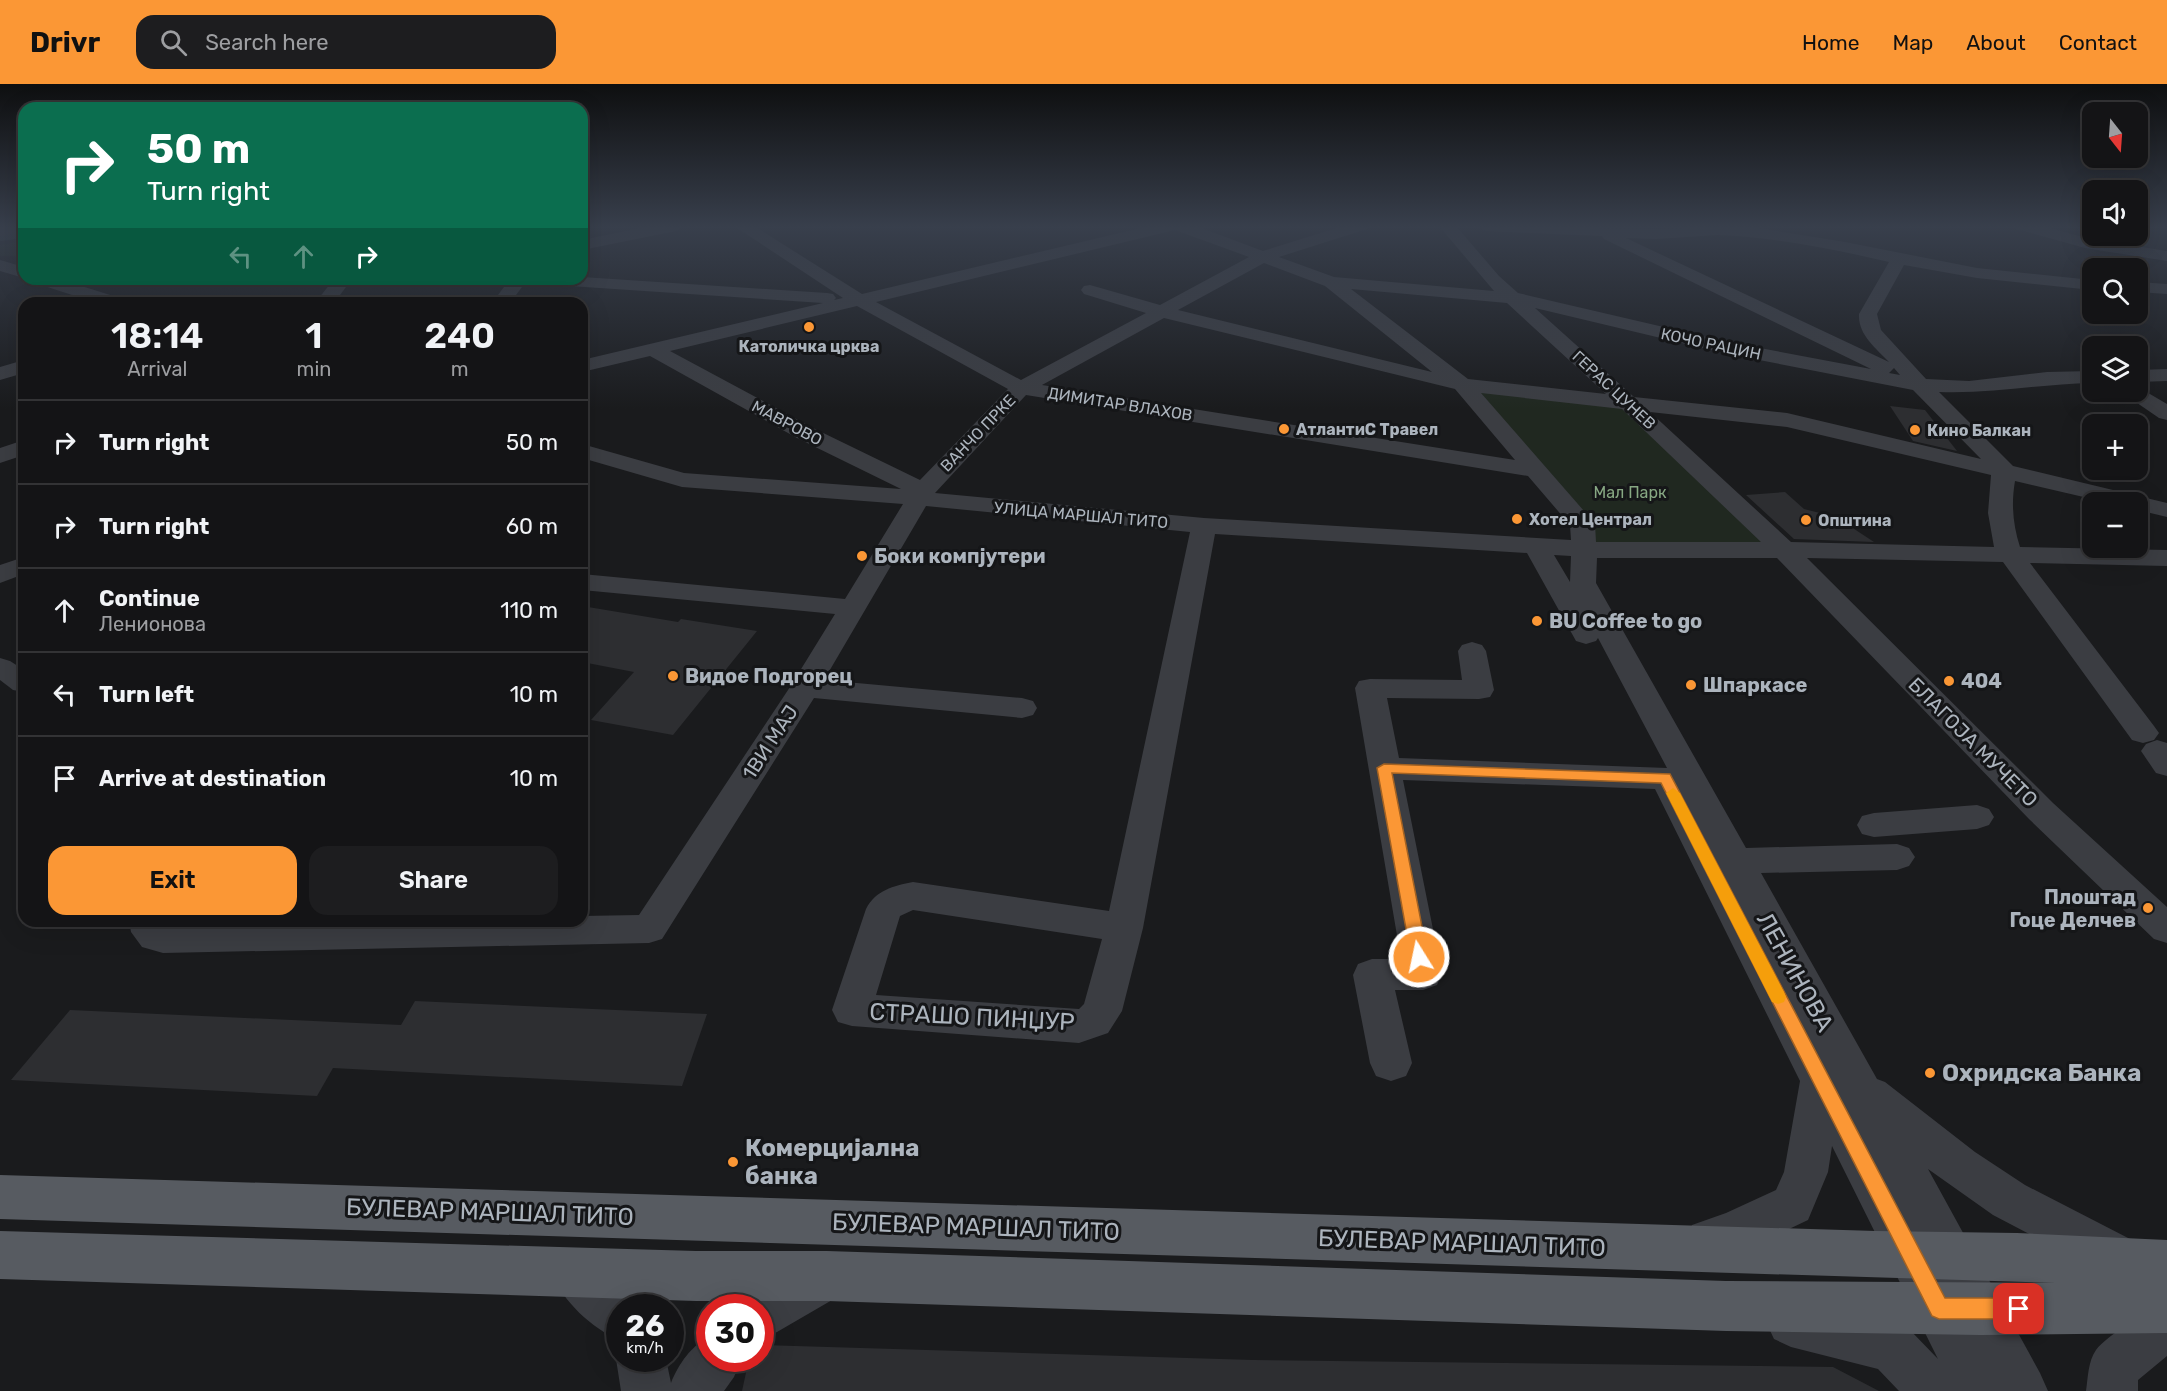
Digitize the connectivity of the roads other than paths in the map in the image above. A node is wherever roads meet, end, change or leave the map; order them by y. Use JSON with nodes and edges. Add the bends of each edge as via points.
{"nodes":[{"id":1,"x":66,"y":287,"type":"edge"},
{"id":2,"x":661,"y":287,"type":"edge"},
{"id":3,"x":838,"y":287,"type":"edge"},
{"id":4,"x":909,"y":287,"type":"edge"},
{"id":5,"x":1207,"y":287,"type":"edge"},
{"id":6,"x":1338,"y":287,"type":"edge"},
{"id":7,"x":1389,"y":287,"type":"edge"},
{"id":8,"x":1502,"y":287,"type":"edge"},
{"id":9,"x":1715,"y":287,"type":"edge"},
{"id":10,"x":1883,"y":287,"type":"edge"},
{"id":11,"x":2148,"y":288,"type":"edge"},
{"id":12,"x":2167,"y":289,"type":"edge"},
{"id":13,"x":1090,"y":290,"type":"dead end"},
{"id":14,"x":97,"y":297,"type":"edge"},
{"id":15,"x":1515,"y":298,"type":"junction"},
{"id":16,"x":857,"y":299,"type":"junction"},
{"id":17,"x":1163,"y":312,"type":"junction"},
{"id":18,"x":654,"y":350,"type":"junction"},
{"id":19,"x":588,"y":365,"type":"edge"},
{"id":20,"x":18,"y":368,"type":"edge"},
{"id":21,"x":0,"y":374,"type":"edge"},
{"id":22,"x":2167,"y":375,"type":"edge"},
{"id":23,"x":2148,"y":376,"type":"edge"},
{"id":24,"x":2082,"y":377,"type":"edge"},
{"id":25,"x":1462,"y":385,"type":"junction"},
{"id":26,"x":1920,"y":386,"type":"junction"},
{"id":27,"x":1021,"y":388,"type":"junction"},
{"id":28,"x":2148,"y":401,"type":"edge"},
{"id":29,"x":1627,"y":402,"type":"junction"},
{"id":30,"x":2167,"y":413,"type":"edge"},
{"id":31,"x":18,"y":449,"type":"edge"},
{"id":32,"x":588,"y":453,"type":"edge"},
{"id":33,"x":0,"y":456,"type":"edge"},
{"id":34,"x":1538,"y":471,"type":"junction"},
{"id":35,"x":2004,"y":471,"type":"junction"},
{"id":36,"x":2091,"y":492,"type":"edge"},
{"id":37,"x":921,"y":495,"type":"junction"},
{"id":38,"x":2148,"y":506,"type":"edge"},
{"id":39,"x":2167,"y":510,"type":"edge"},
{"id":40,"x":1204,"y":526,"type":"junction"},
{"id":41,"x":2006,"y":545,"type":"junction"},
{"id":42,"x":1537,"y":548,"type":"junction"},
{"id":43,"x":1584,"y":549,"type":"junction"},
{"id":44,"x":1784,"y":550,"type":"junction"},
{"id":45,"x":2167,"y":558,"type":"edge"},
{"id":46,"x":18,"y":567,"type":"edge"},
{"id":47,"x":0,"y":574,"type":"edge"},
{"id":48,"x":588,"y":583,"type":"edge"},
{"id":49,"x":854,"y":608,"type":"junction"},
{"id":50,"x":1472,"y":651,"type":"dead end"},
{"id":51,"x":0,"y":667,"type":"edge"},
{"id":52,"x":18,"y":679,"type":"edge"},
{"id":53,"x":805,"y":688,"type":"junction"},
{"id":54,"x":1022,"y":708,"type":"dead end"},
{"id":55,"x":2156,"y":750,"type":"edge"},
{"id":56,"x":1384,"y":768,"type":"junction"},
{"id":57,"x":1665,"y":778,"type":"junction"},
{"id":58,"x":1977,"y":817,"type":"dead end"},
{"id":59,"x":1874,"y":825,"type":"dead end"},
{"id":60,"x":1897,"y":857,"type":"dead end"},
{"id":61,"x":1734,"y":861,"type":"junction"},
{"id":62,"x":149,"y":927,"type":"edge"},
{"id":63,"x":282,"y":928,"type":"edge"},
{"id":64,"x":1124,"y":928,"type":"junction"},
{"id":65,"x":2167,"y":929,"type":"edge"},
{"id":66,"x":1391,"y":1063,"type":"dead end"},
{"id":67,"x":1839,"y":1082,"type":"junction"},
{"id":68,"x":0,"y":1197,"type":"edge"},
{"id":69,"x":1677,"y":1249,"type":"junction"},
{"id":70,"x":0,"y":1256,"type":"edge"},
{"id":71,"x":1932,"y":1256,"type":"junction"},
{"id":72,"x":2147,"y":1263,"type":"edge"},
{"id":73,"x":575,"y":1273,"type":"junction"},
{"id":74,"x":826,"y":1276,"type":"junction"},
{"id":75,"x":606,"y":1303,"type":"edge"},
{"id":76,"x":1726,"y":1306,"type":"junction"},
{"id":77,"x":774,"y":1307,"type":"edge"},
{"id":78,"x":2167,"y":1308,"type":"edge"},
{"id":79,"x":1959,"y":1309,"type":"junction"},
{"id":80,"x":2167,"y":1328,"type":"edge"},
{"id":81,"x":643,"y":1372,"type":"edge"},
{"id":82,"x":707,"y":1372,"type":"edge"},
{"id":83,"x":647,"y":1391,"type":"edge"},
{"id":84,"x":693,"y":1391,"type":"edge"},
{"id":85,"x":1934,"y":1391,"type":"edge"},
{"id":86,"x":1981,"y":1391,"type":"edge"},
{"id":87,"x":2022,"y":1391,"type":"edge"},
{"id":88,"x":2112,"y":1391,"type":"edge"}],
"edges":[{"from":1,"to":14,"type":"street"},
{"from":2,"to":16,"type":"street"},
{"from":3,"to":16,"type":"street","name":"ДИМИТАР ВЛАХОВ"},
{"from":4,"to":16,"type":"street"},
{"from":5,"to":17,"type":"street","name":"ВАНЧО ПРКЕ"},
{"from":6,"to":25,"type":"street","name":"ЛЕНИНОВА"},
{"from":7,"to":15,"type":"street","name":"КОЧО РАЦИН"},
{"from":8,"to":15,"type":"street","name":"ГЕРАС ЦУНЕВ"},
{"from":9,"to":26,"type":"street"},
{"from":10,"to":26,"type":"street","via":[[1868,314],[1868,323]]},
{"from":11,"to":12,"type":"street"},
{"from":13,"to":17,"type":"street"},
{"from":15,"to":26,"type":"street","name":"КОЧО РАЦИН","via":[[1728,348]]},
{"from":15,"to":29,"type":"street","name":"ГЕРАС ЦУНЕВ"},
{"from":16,"to":18,"type":"street"},
{"from":16,"to":27,"type":"street","name":"ДИМИТАР ВЛАХОВ"},
{"from":17,"to":25,"type":"street"},
{"from":17,"to":27,"type":"street","name":"ВАНЧО ПРКЕ"},
{"from":18,"to":19,"type":"street"},
{"from":18,"to":37,"type":"street","name":"МАВРОВО"},
{"from":20,"to":21,"type":"street"},
{"from":22,"to":23,"type":"street"},
{"from":24,"to":26,"type":"street","name":"КОЧО РАЦИН","via":[[1969,387]]},
{"from":25,"to":29,"type":"street"},
{"from":25,"to":34,"type":"street","name":"ЛЕНИНОВА"},
{"from":26,"to":35,"type":"street"},
{"from":27,"to":34,"type":"street","name":"ДИМИТАР ВЛАХОВ"},
{"from":27,"to":37,"type":"street","name":"ВАНЧО ПРКЕ"},
{"from":28,"to":30,"type":"street"},
{"from":29,"to":35,"type":"street","via":[[1787,420]]},
{"from":29,"to":44,"type":"street","name":"ГЕРАС ЦУНЕВ"},
{"from":31,"to":33,"type":"street"},
{"from":32,"to":37,"type":"street","name":"УЛИЦА МАРШАЛ ТИТО","via":[[682,480]]},
{"from":34,"to":43,"type":"street","name":"ЛЕНИНОВА","via":[[1582,524]]},
{"from":35,"to":36,"type":"street"},
{"from":35,"to":41,"type":"street","via":[[2000,497]]},
{"from":37,"to":40,"type":"street","name":"УЛИЦА МАРШАЛ ТИТО"},
{"from":37,"to":49,"type":"street","name":"1ВИ МАЈ"},
{"from":38,"to":39,"type":"street"},
{"from":40,"to":42,"type":"street","name":"УЛИЦА МАРШАЛ ТИТО","via":[[1497,542]]},
{"from":40,"to":64,"type":"street","name":"СТРАШО ПИНЏУР"},
{"from":41,"to":44,"type":"street","name":"УЛИЦА МАРШАЛ ТИТО"},
{"from":41,"to":45,"type":"street","name":"УЛИЦА МАРШАЛ ТИТО"},
{"from":41,"to":55,"type":"street"},
{"from":42,"to":43,"type":"street","name":"УЛИЦА МАРШАЛ ТИТО"},
{"from":42,"to":57,"type":"street"},
{"from":43,"to":44,"type":"street","name":"УЛИЦА МАРШАЛ ТИТО"},
{"from":43,"to":61,"type":"street","name":"ЛЕНИНОВА","via":[[1582,584]]},
{"from":44,"to":65,"type":"street","name":"БЛАГОЈА МУЧЕТО","via":[[2041,811]]},
{"from":46,"to":47,"type":"street"},
{"from":48,"to":49,"type":"street"},
{"from":49,"to":53,"type":"street","name":"1ВИ МАЈ"},
{"from":50,"to":56,"type":"street","via":[[1479,690],[1370,688]]},
{"from":51,"to":52,"type":"street"},
{"from":53,"to":54,"type":"street"},
{"from":53,"to":63,"type":"street","name":"1ВИ МАЈ","via":[[649,929]]},
{"from":56,"to":57,"type":"street"},
{"from":56,"to":66,"type":"street","via":[[1423,974],[1372,975]]},
{"from":57,"to":67,"type":"street"},
{"from":58,"to":59,"type":"street"},
{"from":60,"to":61,"type":"street"},
{"from":61,"to":67,"type":"street","name":"ЛЕНИНОВА"},
{"from":62,"to":63,"type":"street","via":[[155,937]]},
{"from":64,"to":64,"type":"street","name":"СТРАШО ПИНЏУР","via":[[1102,1011],[1094,1021],[1079,1026],[852,1010],[884,909],[897,899],[913,896]]},
{"from":67,"to":69,"type":"street","via":[[1792,1205],[1732,1234]]},
{"from":67,"to":71,"type":"street"},
{"from":67,"to":72,"type":"street","via":[[2009,1200]]},
{"from":68,"to":69,"type":"main road","name":"БУЛЕВАР МАРШАЛ ТИТО"},
{"from":69,"to":71,"type":"main road","name":"БУЛЕВАР МАРШАЛ ТИТО"},
{"from":70,"to":73,"type":"main road"},
{"from":71,"to":72,"type":"main road","name":"БУЛЕВАР МАРШАЛ ТИТО"},
{"from":71,"to":79,"type":"street"},
{"from":73,"to":74,"type":"main road"},
{"from":73,"to":75,"type":"street"},
{"from":74,"to":76,"type":"main road"},
{"from":74,"to":77,"type":"street"},
{"from":76,"to":79,"type":"main road"},
{"from":76,"to":85,"type":"street","via":[[1892,1348]]},
{"from":78,"to":79,"type":"main road"},
{"from":79,"to":86,"type":"street"},
{"from":79,"to":87,"type":"street"},
{"from":80,"to":88,"type":"street","via":[[2114,1366]]},
{"from":81,"to":83,"type":"street"},
{"from":82,"to":84,"type":"street"}]}
